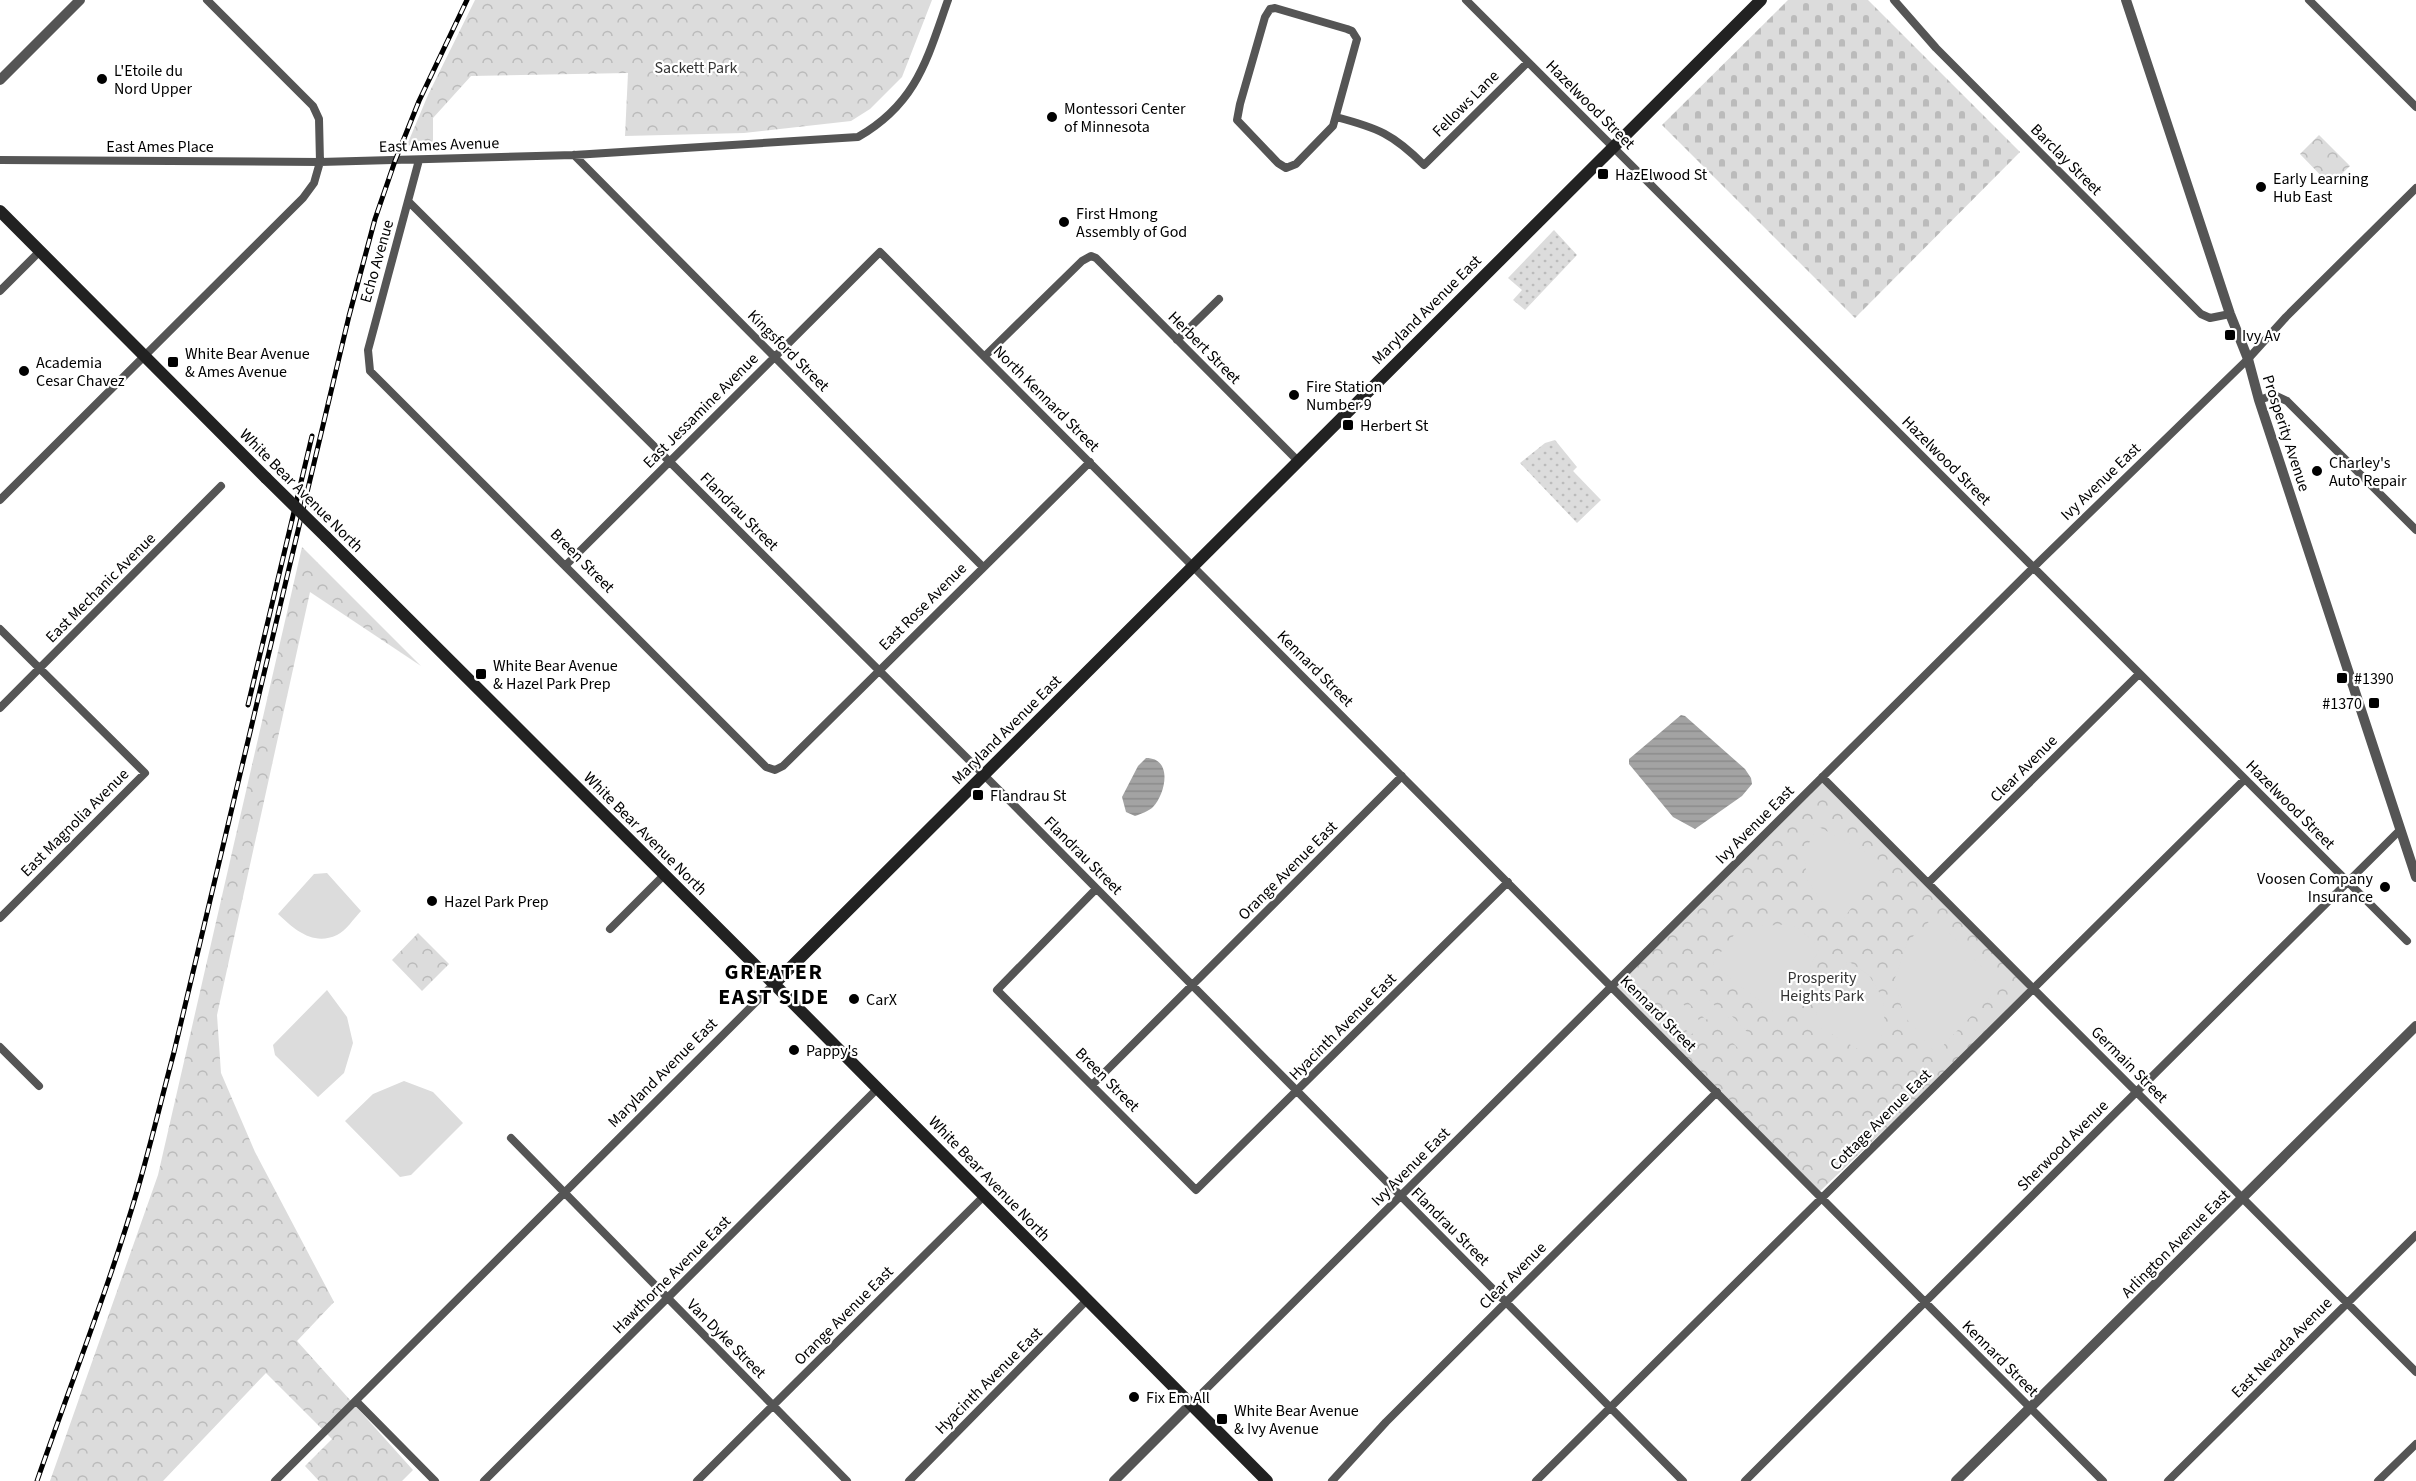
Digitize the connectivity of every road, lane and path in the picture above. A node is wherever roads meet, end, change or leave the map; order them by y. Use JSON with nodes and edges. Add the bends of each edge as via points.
{"nodes":[{"id":1,"x":80,"y":0,"type":"edge"},
{"id":2,"x":207,"y":0,"type":"edge"},
{"id":3,"x":948,"y":0,"type":"edge"},
{"id":4,"x":1466,"y":0,"type":"edge"},
{"id":5,"x":1761,"y":0,"type":"edge"},
{"id":6,"x":1894,"y":0,"type":"edge"},
{"id":7,"x":2126,"y":0,"type":"edge"},
{"id":8,"x":2309,"y":0,"type":"edge"},
{"id":9,"x":1528,"y":62,"type":"junction"},
{"id":10,"x":0,"y":80,"type":"edge"},
{"id":11,"x":2416,"y":107,"type":"edge"},
{"id":12,"x":1336,"y":117,"type":"junction"},
{"id":13,"x":1612,"y":147,"type":"junction"},
{"id":14,"x":574,"y":155,"type":"junction"},
{"id":15,"x":0,"y":160,"type":"edge"},
{"id":16,"x":419,"y":160,"type":"junction"},
{"id":17,"x":320,"y":162,"type":"junction"},
{"id":18,"x":2416,"y":188,"type":"edge"},
{"id":19,"x":409,"y":202,"type":"junction"},
{"id":20,"x":0,"y":211,"type":"edge"},
{"id":21,"x":40,"y":251,"type":"junction"},
{"id":22,"x":880,"y":252,"type":"joint"},
{"id":23,"x":0,"y":291,"type":"edge"},
{"id":24,"x":1219,"y":299,"type":"dead end"},
{"id":25,"x":2230,"y":314,"type":"junction"},
{"id":26,"x":1177,"y":340,"type":"junction"},
{"id":27,"x":145,"y":355,"type":"junction"},
{"id":28,"x":985,"y":356,"type":"junction"},
{"id":29,"x":775,"y":357,"type":"junction"},
{"id":30,"x":2248,"y":359,"type":"junction"},
{"id":31,"x":370,"y":370,"type":"joint"},
{"id":32,"x":2259,"y":400,"type":"junction"},
{"id":33,"x":1298,"y":461,"type":"junction"},
{"id":34,"x":669,"y":462,"type":"junction"},
{"id":35,"x":1090,"y":462,"type":"junction"},
{"id":36,"x":221,"y":486,"type":"dead end"},
{"id":37,"x":0,"y":500,"type":"edge"},
{"id":38,"x":2416,"y":530,"type":"edge"},
{"id":39,"x":566,"y":565,"type":"junction"},
{"id":40,"x":1193,"y":565,"type":"junction"},
{"id":41,"x":983,"y":567,"type":"junction"},
{"id":42,"x":2033,"y":567,"type":"junction"},
{"id":43,"x":0,"y":629,"type":"edge"},
{"id":44,"x":40,"y":668,"type":"junction"},
{"id":45,"x":878,"y":670,"type":"junction"},
{"id":46,"x":2139,"y":674,"type":"junction"},
{"id":47,"x":0,"y":708,"type":"edge"},
{"id":48,"x":775,"y":770,"type":"joint"},
{"id":49,"x":984,"y":775,"type":"junction"},
{"id":50,"x":1402,"y":776,"type":"junction"},
{"id":51,"x":1822,"y":777,"type":"junction"},
{"id":52,"x":2245,"y":779,"type":"junction"},
{"id":53,"x":2400,"y":830,"type":"junction"},
{"id":54,"x":665,"y":874,"type":"junction"},
{"id":55,"x":2416,"y":877,"type":"edge"},
{"id":56,"x":1508,"y":882,"type":"junction"},
{"id":57,"x":2348,"y":882,"type":"junction"},
{"id":58,"x":1928,"y":883,"type":"junction"},
{"id":59,"x":1096,"y":889,"type":"junction"},
{"id":60,"x":0,"y":918,"type":"edge"},
{"id":61,"x":610,"y":929,"type":"dead end"},
{"id":62,"x":2407,"y":941,"type":"dead end"},
{"id":63,"x":774,"y":984,"type":"junction"},
{"id":64,"x":1192,"y":986,"type":"junction"},
{"id":65,"x":1612,"y":987,"type":"junction"},
{"id":66,"x":2033,"y":988,"type":"junction"},
{"id":67,"x":2416,"y":1026,"type":"edge"},
{"id":68,"x":0,"y":1047,"type":"edge"},
{"id":69,"x":1092,"y":1085,"type":"junction"},
{"id":70,"x":39,"y":1086,"type":"dead end"},
{"id":71,"x":878,"y":1088,"type":"junction"},
{"id":72,"x":1297,"y":1091,"type":"junction"},
{"id":73,"x":1717,"y":1092,"type":"junction"},
{"id":74,"x":2137,"y":1092,"type":"junction"},
{"id":75,"x":511,"y":1138,"type":"dead end"},
{"id":76,"x":1196,"y":1190,"type":"joint"},
{"id":77,"x":563,"y":1193,"type":"junction"},
{"id":78,"x":985,"y":1195,"type":"junction"},
{"id":79,"x":1401,"y":1196,"type":"junction"},
{"id":80,"x":1822,"y":1198,"type":"junction"},
{"id":81,"x":2242,"y":1198,"type":"junction"},
{"id":82,"x":2416,"y":1235,"type":"edge"},
{"id":83,"x":667,"y":1298,"type":"junction"},
{"id":84,"x":1088,"y":1299,"type":"junction"},
{"id":85,"x":1506,"y":1302,"type":"junction"},
{"id":86,"x":1925,"y":1302,"type":"junction"},
{"id":87,"x":2348,"y":1303,"type":"junction"},
{"id":88,"x":2416,"y":1372,"type":"edge"},
{"id":89,"x":357,"y":1401,"type":"junction"},
{"id":90,"x":1191,"y":1404,"type":"junction"},
{"id":91,"x":773,"y":1406,"type":"junction"},
{"id":92,"x":1610,"y":1408,"type":"junction"},
{"id":93,"x":2030,"y":1408,"type":"junction"},
{"id":94,"x":2416,"y":1444,"type":"edge"},
{"id":95,"x":275,"y":1481,"type":"edge"},
{"id":96,"x":435,"y":1481,"type":"edge"},
{"id":97,"x":484,"y":1481,"type":"edge"},
{"id":98,"x":697,"y":1481,"type":"edge"},
{"id":99,"x":847,"y":1481,"type":"edge"},
{"id":100,"x":909,"y":1481,"type":"edge"},
{"id":101,"x":1114,"y":1481,"type":"edge"},
{"id":102,"x":1267,"y":1481,"type":"edge"},
{"id":103,"x":1332,"y":1481,"type":"edge"},
{"id":104,"x":1536,"y":1481,"type":"edge"},
{"id":105,"x":1683,"y":1481,"type":"edge"},
{"id":106,"x":1745,"y":1481,"type":"edge"},
{"id":107,"x":1956,"y":1481,"type":"edge"},
{"id":108,"x":2103,"y":1481,"type":"edge"},
{"id":109,"x":2168,"y":1481,"type":"edge"},
{"id":110,"x":2378,"y":1481,"type":"edge"}],
"edges":[{"from":1,"to":10,"type":"street"},
{"from":2,"to":17,"type":"street","via":[[313,106],[319,119]]},
{"from":3,"to":14,"type":"street","name":"East Ames Avenue","via":[[919,78],[879,125],[858,137]]},
{"from":4,"to":9,"type":"street","name":"Hazelwood Street"},
{"from":5,"to":13,"type":"main road","name":"Maryland Avenue East"},
{"from":6,"to":25,"type":"street","name":"Barclay Street","via":[[1936,48],[2201,314],[2210,318]]},
{"from":7,"to":25,"type":"street","name":"Prosperity Avenue"},
{"from":8,"to":11,"type":"street"},
{"from":9,"to":12,"type":"street","name":"Fellows Lane","via":[[1424,165],[1388,133]]},
{"from":9,"to":13,"type":"street","name":"Hazelwood Street"},
{"from":12,"to":12,"type":"street","via":[[1356,44],[1355,34],[1281,9],[1270,9],[1237,114],[1240,126],[1286,168],[1296,164],[1328,133]]},
{"from":13,"to":33,"type":"main road","name":"Maryland Avenue East"},
{"from":13,"to":42,"type":"street","name":"Hazelwood Street"},
{"from":14,"to":16,"type":"street","name":"East Ames Avenue"},
{"from":14,"to":29,"type":"street","name":"Kingsford Street"},
{"from":15,"to":17,"type":"street","name":"East Ames Place"},
{"from":16,"to":17,"type":"street","name":"East Ames Avenue"},
{"from":16,"to":19,"type":"street","name":"Echo Avenue"},
{"from":17,"to":27,"type":"street","via":[[314,183],[303,198]]},
{"from":18,"to":30,"type":"street","name":"Ivy Avenue East"},
{"from":19,"to":31,"type":"street","name":"Echo Avenue","via":[[368,350]]},
{"from":19,"to":34,"type":"street","name":"Flandrau Street"},
{"from":20,"to":21,"type":"main road","name":"White Bear Avenue North"},
{"from":21,"to":23,"type":"street"},
{"from":21,"to":27,"type":"main road","name":"White Bear Avenue North"},
{"from":22,"to":28,"type":"street","name":"North Kennard Street"},
{"from":22,"to":29,"type":"street","name":"East Jessamine Avenue"},
{"from":24,"to":26,"type":"street"},
{"from":25,"to":30,"type":"street","name":"Prosperity Avenue"},
{"from":26,"to":28,"type":"street","name":"Herbert Street","via":[[1102,262],[1091,256]]},
{"from":26,"to":33,"type":"street","name":"Herbert Street"},
{"from":27,"to":37,"type":"street"},
{"from":27,"to":54,"type":"main road","name":"White Bear Avenue North","bridge":true},
{"from":28,"to":35,"type":"street","name":"North Kennard Street"},
{"from":29,"to":34,"type":"street","name":"East Jessamine Avenue"},
{"from":29,"to":41,"type":"street","name":"Kingsford Street"},
{"from":30,"to":32,"type":"street","name":"Prosperity Avenue"},
{"from":30,"to":42,"type":"street","name":"Ivy Avenue East"},
{"from":31,"to":39,"type":"street","name":"Breen Street"},
{"from":32,"to":38,"type":"street","via":[[2274,395],[2287,401]]},
{"from":32,"to":53,"type":"street","name":"Prosperity Avenue"},
{"from":33,"to":40,"type":"main road","name":"Maryland Avenue East"},
{"from":34,"to":39,"type":"street","name":"East Jessamine Avenue"},
{"from":34,"to":45,"type":"street","name":"Flandrau Street"},
{"from":35,"to":40,"type":"street","name":"North Kennard Street"},
{"from":35,"to":41,"type":"street","name":"East Rose Avenue"},
{"from":36,"to":44,"type":"street","name":"East Mechanic Avenue"},
{"from":39,"to":48,"type":"street","name":"Breen Street","via":[[766,767]]},
{"from":40,"to":49,"type":"main road","name":"Maryland Avenue East"},
{"from":40,"to":50,"type":"street","name":"Kennard Street"},
{"from":41,"to":45,"type":"street","name":"East Rose Avenue"},
{"from":42,"to":46,"type":"street","name":"Hazelwood Street"},
{"from":42,"to":51,"type":"street","name":"Ivy Avenue East"},
{"from":43,"to":44,"type":"street"},
{"from":44,"to":47,"type":"street","name":"East Mechanic Avenue"},
{"from":44,"to":60,"type":"street","name":"East Magnolia Avenue","via":[[145,773]]},
{"from":45,"to":48,"type":"street","name":"East Rose Avenue"},
{"from":45,"to":49,"type":"street","name":"Flandrau Street"},
{"from":46,"to":52,"type":"street","name":"Hazelwood Street"},
{"from":46,"to":58,"type":"street","name":"Clear Avenue"},
{"from":49,"to":59,"type":"street","name":"Flandrau Street"},
{"from":49,"to":63,"type":"main road","name":"Maryland Avenue East"},
{"from":50,"to":56,"type":"street","name":"Kennard Street"},
{"from":50,"to":64,"type":"street","name":"Orange Avenue East"},
{"from":51,"to":58,"type":"street","name":"Germain Street"},
{"from":51,"to":65,"type":"street","name":"Ivy Avenue East"},
{"from":52,"to":57,"type":"street","name":"Hazelwood Street"},
{"from":52,"to":66,"type":"street","name":"Cottage Avenue East"},
{"from":53,"to":55,"type":"street","name":"Prosperity Avenue"},
{"from":53,"to":57,"type":"street","name":"Sherwood Avenue"},
{"from":54,"to":61,"type":"street"},
{"from":54,"to":63,"type":"main road","name":"White Bear Avenue North"},
{"from":56,"to":65,"type":"street","name":"Kennard Street"},
{"from":56,"to":72,"type":"street","name":"Hyacinth Avenue East"},
{"from":57,"to":62,"type":"street","name":"Hazelwood Street"},
{"from":57,"to":74,"type":"street","name":"Sherwood Avenue"},
{"from":58,"to":66,"type":"street","name":"Germain Street"},
{"from":59,"to":64,"type":"street","name":"Flandrau Street"},
{"from":59,"to":69,"type":"street","name":"Breen Street","via":[[997,990]]},
{"from":63,"to":71,"type":"main road","name":"White Bear Avenue North"},
{"from":63,"to":77,"type":"street","name":"Maryland Avenue East"},
{"from":64,"to":69,"type":"street","name":"Orange Avenue East"},
{"from":64,"to":72,"type":"street","name":"Flandrau Street"},
{"from":65,"to":73,"type":"street","name":"Kennard Street"},
{"from":65,"to":79,"type":"street","name":"Ivy Avenue East"},
{"from":66,"to":74,"type":"street","name":"Germain Street"},
{"from":66,"to":80,"type":"street","name":"Cottage Avenue East"},
{"from":67,"to":81,"type":"street","name":"Arlington Avenue East"},
{"from":68,"to":70,"type":"street"},
{"from":69,"to":76,"type":"street","name":"Breen Street"},
{"from":71,"to":78,"type":"main road","name":"White Bear Avenue North"},
{"from":71,"to":83,"type":"street","name":"Hawthorne Avenue East"},
{"from":72,"to":76,"type":"street","name":"Hyacinth Avenue East"},
{"from":72,"to":79,"type":"street","name":"Flandrau Street"},
{"from":73,"to":80,"type":"street","name":"Kennard Street"},
{"from":73,"to":85,"type":"street","name":"Clear Avenue"},
{"from":74,"to":81,"type":"street","name":"Germain Street"},
{"from":74,"to":86,"type":"street","name":"Sherwood Avenue"},
{"from":75,"to":77,"type":"street","name":"Van Dyke Street"},
{"from":77,"to":83,"type":"street","name":"Van Dyke Street"},
{"from":77,"to":89,"type":"street","name":"Maryland Avenue East"},
{"from":78,"to":84,"type":"main road","name":"White Bear Avenue North"},
{"from":78,"to":91,"type":"street","name":"Orange Avenue East"},
{"from":79,"to":85,"type":"street","name":"Flandrau Street"},
{"from":79,"to":90,"type":"street","name":"Ivy Avenue East"},
{"from":80,"to":86,"type":"street","name":"Kennard Street"},
{"from":80,"to":92,"type":"street","name":"Cottage Avenue East"},
{"from":81,"to":87,"type":"street","name":"Germain Street"},
{"from":81,"to":93,"type":"street","name":"Arlington Avenue East"},
{"from":82,"to":87,"type":"street","name":"East Nevada Avenue"},
{"from":83,"to":91,"type":"street","name":"Van Dyke Street"},
{"from":83,"to":97,"type":"street","name":"Hawthorne Avenue East"},
{"from":84,"to":90,"type":"main road","name":"White Bear Avenue North"},
{"from":84,"to":100,"type":"street","name":"Hyacinth Avenue East"},
{"from":85,"to":92,"type":"street","name":"Flandrau Street"},
{"from":85,"to":103,"type":"street","name":"Clear Avenue"},
{"from":86,"to":93,"type":"street","name":"Kennard Street"},
{"from":86,"to":106,"type":"street","name":"Sherwood Avenue"},
{"from":87,"to":88,"type":"street","name":"Germain Street"},
{"from":87,"to":109,"type":"street","name":"East Nevada Avenue"},
{"from":89,"to":95,"type":"street","name":"Maryland Avenue East"},
{"from":89,"to":96,"type":"street"},
{"from":90,"to":101,"type":"street","name":"Ivy Avenue East"},
{"from":90,"to":102,"type":"main road","name":"White Bear Avenue North"},
{"from":91,"to":98,"type":"street","name":"Orange Avenue East"},
{"from":91,"to":99,"type":"street","name":"Van Dyke Street"},
{"from":92,"to":104,"type":"street","name":"Cottage Avenue East"},
{"from":92,"to":105,"type":"street","name":"Flandrau Street"},
{"from":93,"to":107,"type":"street","name":"Arlington Avenue East"},
{"from":93,"to":108,"type":"street","name":"Kennard Street"},
{"from":94,"to":110,"type":"street"}]}
